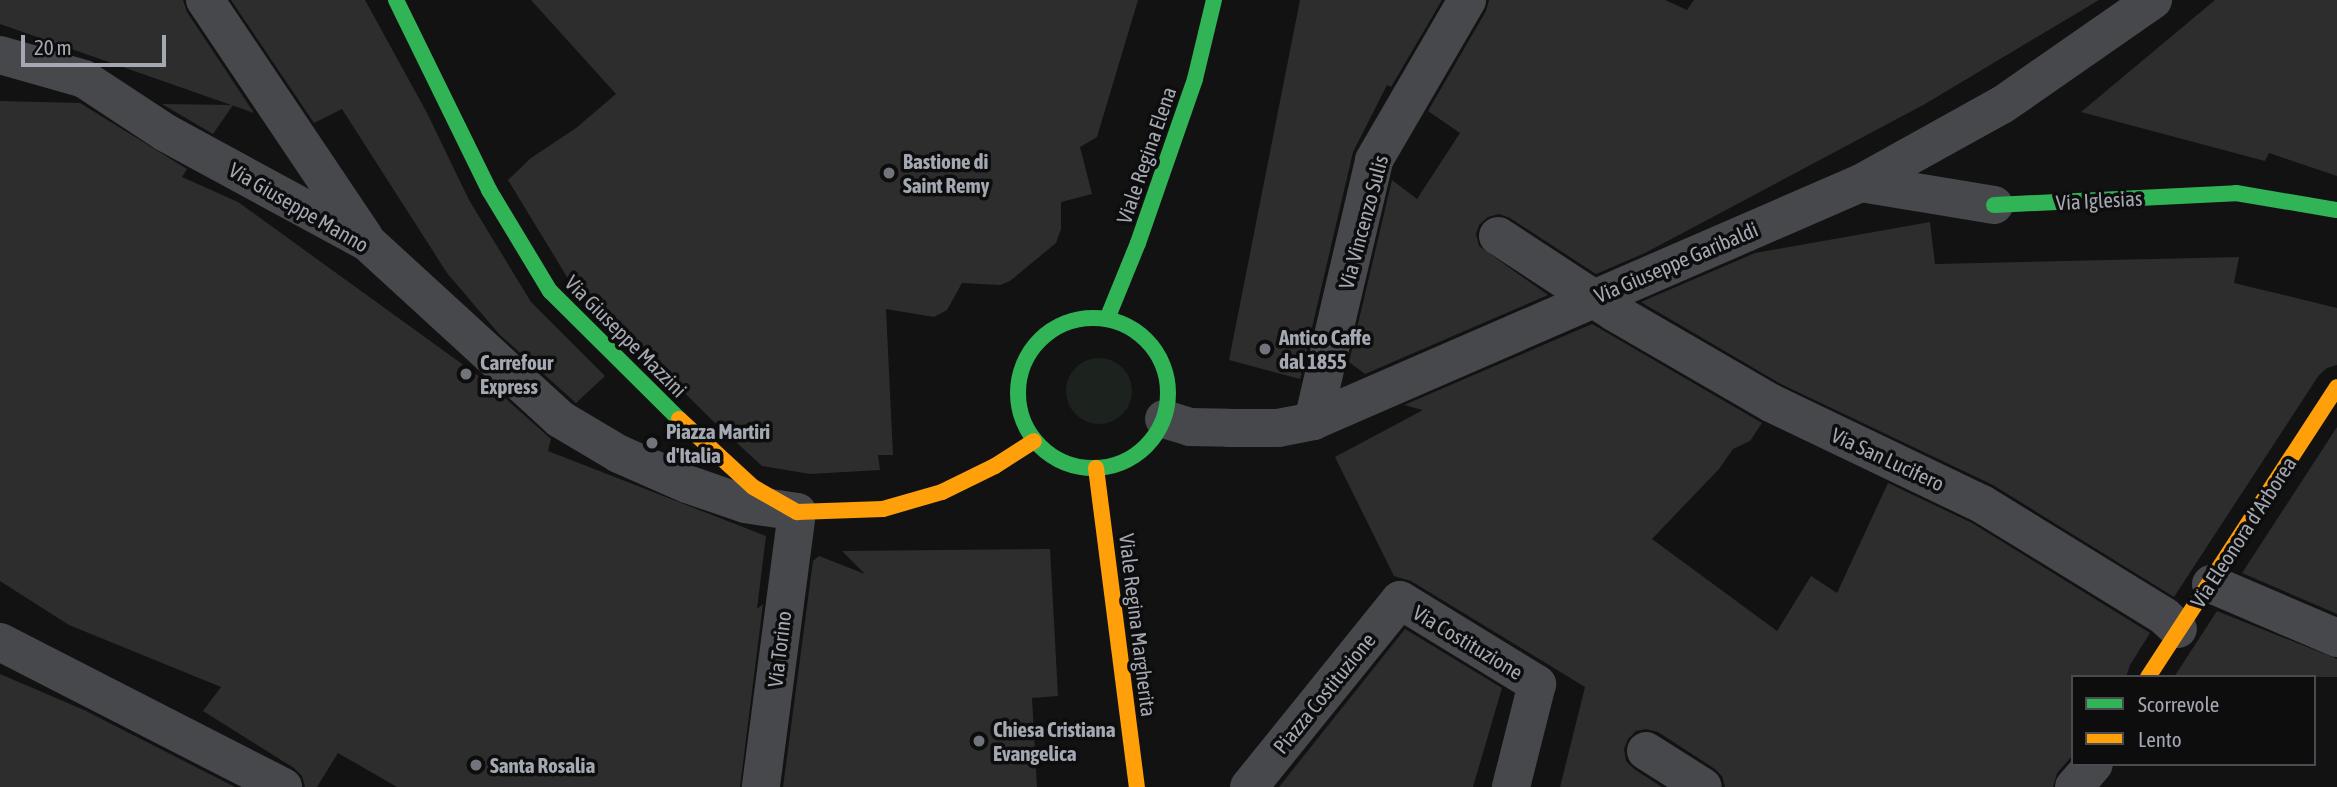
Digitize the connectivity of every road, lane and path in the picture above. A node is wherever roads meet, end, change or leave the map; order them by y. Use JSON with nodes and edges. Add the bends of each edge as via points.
{"nodes":[{"id":1,"x":205,"y":0,"type":"edge"},
{"id":2,"x":396,"y":0,"type":"edge"},
{"id":3,"x":1214,"y":0,"type":"edge"},
{"id":4,"x":1467,"y":0,"type":"edge"},
{"id":5,"x":2153,"y":0,"type":"edge"},
{"id":6,"x":0,"y":55,"type":"edge"},
{"id":7,"x":1861,"y":183,"type":"junction"},
{"id":8,"x":1994,"y":205,"type":"joint"},
{"id":9,"x":2337,"y":210,"type":"edge"},
{"id":10,"x":1498,"y":236,"type":"dead end"},
{"id":11,"x":367,"y":242,"type":"junction"},
{"id":12,"x":1593,"y":298,"type":"junction"},
{"id":13,"x":1107,"y":319,"type":"junction"},
{"id":14,"x":2337,"y":387,"type":"edge"},
{"id":15,"x":1164,"y":419,"type":"junction"},
{"id":16,"x":1313,"y":421,"type":"junction"},
{"id":17,"x":1034,"y":441,"type":"junction"},
{"id":18,"x":1096,"y":468,"type":"junction"},
{"id":19,"x":797,"y":512,"type":"junction"},
{"id":20,"x":2211,"y":584,"type":"junction"},
{"id":21,"x":1400,"y":600,"type":"joint"},
{"id":22,"x":2178,"y":629,"type":"junction"},
{"id":23,"x":2337,"y":638,"type":"edge"},
{"id":24,"x":0,"y":642,"type":"edge"},
{"id":25,"x":2149,"y":675,"type":"edge"},
{"id":26,"x":1646,"y":751,"type":"dead end"},
{"id":27,"x":2092,"y":766,"type":"edge"},
{"id":28,"x":283,"y":787,"type":"edge"},
{"id":29,"x":761,"y":787,"type":"edge"},
{"id":30,"x":1137,"y":787,"type":"edge"},
{"id":31,"x":1249,"y":787,"type":"edge"},
{"id":32,"x":1511,"y":787,"type":"edge"},
{"id":33,"x":1703,"y":787,"type":"edge"},
{"id":34,"x":2074,"y":787,"type":"edge"}],
"edges":[{"from":1,"to":11,"type":"street"},
{"from":2,"to":19,"type":"street","name":"Via Giuseppe Mazzini","via":[[489,190],[550,291],[719,458],[753,487]]},
{"from":3,"to":13,"type":"street","name":"Viale Regina Elena","via":[[1190,91]]},
{"from":4,"to":16,"type":"street","name":"Via Vincenzo Sulis","via":[[1374,160]]},
{"from":5,"to":7,"type":"street","name":"Via Giuseppe Garibaldi","via":[[2003,105]]},
{"from":6,"to":11,"type":"street","name":"Via Giuseppe Manno","via":[[84,79],[166,133]]},
{"from":7,"to":8,"type":"street","name":"Via Iglesias"},
{"from":7,"to":12,"type":"street","name":"Via Giuseppe Garibaldi"},
{"from":8,"to":9,"type":"street","name":"Via Iglesias","via":[[2236,193]]},
{"from":10,"to":12,"type":"street","name":"Via San Lucifero"},
{"from":11,"to":19,"type":"street","name":"Via Giuseppe Manno","via":[[560,419],[619,454],[687,484],[744,504]]},
{"from":12,"to":16,"type":"street","name":"Via Giuseppe Garibaldi"},
{"from":12,"to":22,"type":"street","name":"Via San Lucifero","via":[[1771,403],[1982,504]]},
{"from":13,"to":15,"type":"street","via":[[1136,331],[1158,354],[1169,394]]},
{"from":13,"to":17,"type":"street","via":[[1060,326],[1026,358],[1017,393],[1019,411]]},
{"from":14,"to":20,"type":"street","name":"Via Eleonora d'Arborea"},
{"from":15,"to":16,"type":"street","name":"Via Giuseppe Garibaldi","via":[[1190,427],[1228,428],[1278,428]]},
{"from":15,"to":18,"type":"street","via":[[1146,448],[1108,468]]},
{"from":17,"to":18,"type":"street","via":[[1058,460]]},
{"from":17,"to":19,"type":"street","via":[[942,492],[883,509]]},
{"from":18,"to":30,"type":"street","name":"Viale Regina Margherita"},
{"from":19,"to":29,"type":"street","name":"Via Torino"},
{"from":20,"to":22,"type":"street","name":"Via Eleonora d'Arborea"},
{"from":20,"to":23,"type":"street"},
{"from":21,"to":31,"type":"street","name":"Piazza Costituzione"},
{"from":21,"to":32,"type":"street","name":"Via Costituzione","via":[[1537,684]]},
{"from":22,"to":25,"type":"street","name":"Via Eleonora d'Arborea"},
{"from":24,"to":28,"type":"street"},
{"from":26,"to":33,"type":"street"},
{"from":27,"to":34,"type":"street"}]}
